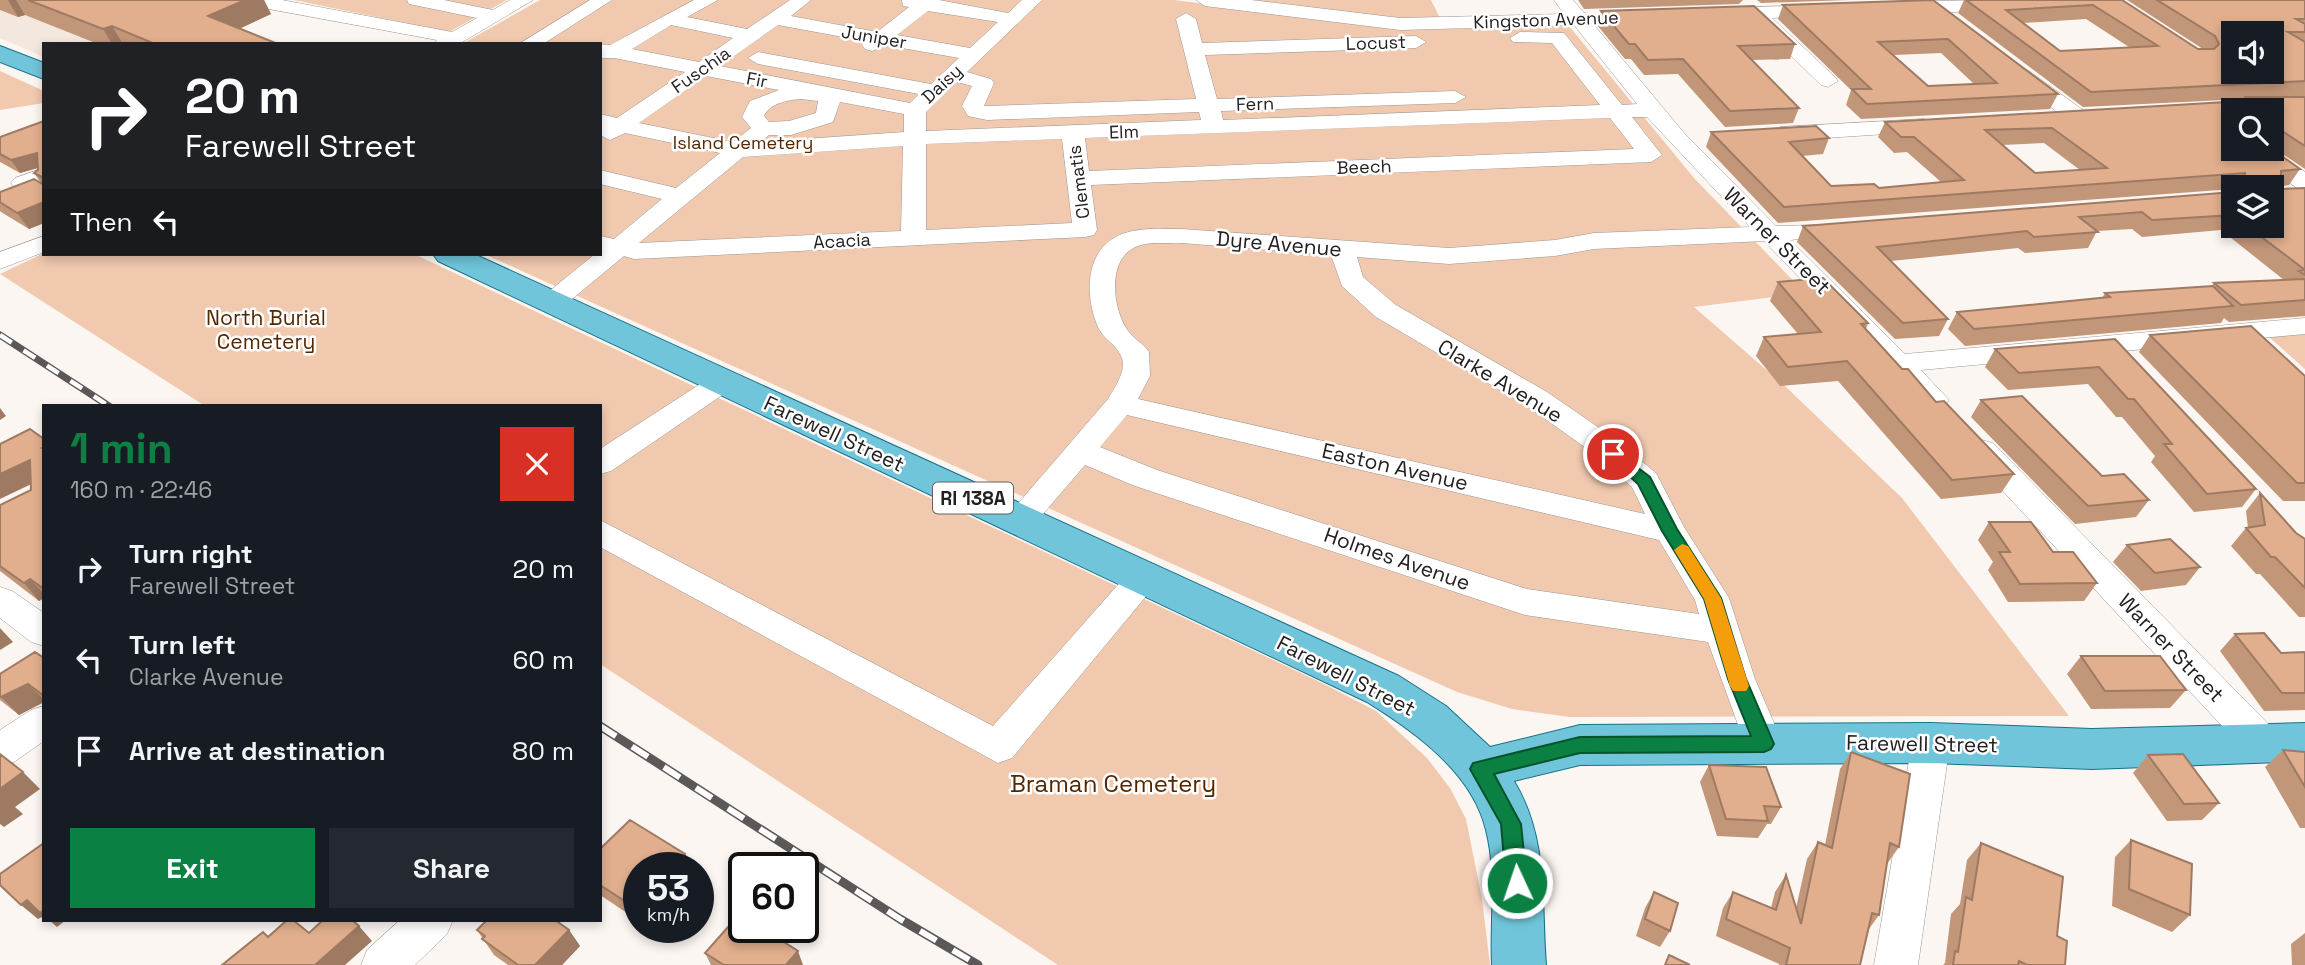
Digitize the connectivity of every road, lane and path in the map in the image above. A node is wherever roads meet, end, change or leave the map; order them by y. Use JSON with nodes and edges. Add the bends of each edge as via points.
{"nodes":[{"id":1,"x":252,"y":0,"type":"edge"},
{"id":2,"x":416,"y":0,"type":"edge"},
{"id":3,"x":524,"y":0,"type":"edge"},
{"id":4,"x":603,"y":0,"type":"edge"},
{"id":5,"x":709,"y":0,"type":"edge"},
{"id":6,"x":900,"y":0,"type":"edge"},
{"id":7,"x":1029,"y":0,"type":"edge"},
{"id":8,"x":1205,"y":0,"type":"edge"},
{"id":9,"x":800,"y":1,"type":"edge"},
{"id":10,"x":927,"y":2,"type":"edge"},
{"id":11,"x":1929,"y":4,"type":"edge"},
{"id":12,"x":2017,"y":4,"type":"edge"},
{"id":13,"x":1835,"y":5,"type":"edge"},
{"id":14,"x":1749,"y":6,"type":"edge"},
{"id":15,"x":824,"y":7,"type":"dead end"},
{"id":16,"x":1877,"y":9,"type":"edge"},
{"id":17,"x":1695,"y":15,"type":"edge"},
{"id":18,"x":496,"y":16,"type":"junction"},
{"id":19,"x":877,"y":16,"type":"dead end"},
{"id":20,"x":1616,"y":18,"type":"edge"},
{"id":21,"x":668,"y":19,"type":"junction"},
{"id":22,"x":774,"y":19,"type":"junction"},
{"id":23,"x":1012,"y":19,"type":"junction"},
{"id":24,"x":1186,"y":19,"type":"dead end"},
{"id":25,"x":1566,"y":19,"type":"edge"},
{"id":26,"x":903,"y":21,"type":"junction"},
{"id":27,"x":1955,"y":24,"type":"edge"},
{"id":28,"x":929,"y":25,"type":"dead end"},
{"id":29,"x":968,"y":32,"type":"dead end"},
{"id":30,"x":750,"y":36,"type":"junction"},
{"id":31,"x":994,"y":36,"type":"junction"},
{"id":32,"x":881,"y":38,"type":"junction"},
{"id":33,"x":450,"y":41,"type":"edge"},
{"id":34,"x":534,"y":41,"type":"edge"},
{"id":35,"x":1194,"y":49,"type":"junction"},
{"id":36,"x":726,"y":52,"type":"junction"},
{"id":37,"x":0,"y":53,"type":"edge"},
{"id":38,"x":859,"y":55,"type":"junction"},
{"id":39,"x":974,"y":55,"type":"junction"},
{"id":40,"x":608,"y":57,"type":"edge"},
{"id":41,"x":887,"y":60,"type":"dead end"},
{"id":42,"x":2004,"y":61,"type":"edge"},
{"id":43,"x":927,"y":68,"type":"dead end"},
{"id":44,"x":702,"y":69,"type":"junction"},
{"id":45,"x":42,"y":71,"type":"edge"},
{"id":46,"x":837,"y":73,"type":"junction"},
{"id":47,"x":954,"y":74,"type":"junction"},
{"id":48,"x":1828,"y":81,"type":"dead end"},
{"id":49,"x":935,"y":91,"type":"junction"},
{"id":50,"x":813,"y":92,"type":"junction"},
{"id":51,"x":1600,"y":92,"type":"junction"},
{"id":52,"x":1209,"y":105,"type":"junction"},
{"id":53,"x":915,"y":110,"type":"junction"},
{"id":54,"x":1650,"y":110,"type":"junction"},
{"id":55,"x":1615,"y":111,"type":"junction"},
{"id":56,"x":2106,"y":117,"type":"edge"},
{"id":57,"x":2079,"y":118,"type":"junction"},
{"id":58,"x":2042,"y":120,"type":"edge"},
{"id":59,"x":611,"y":123,"type":"edge"},
{"id":60,"x":1321,"y":125,"type":"junction"},
{"id":61,"x":1951,"y":125,"type":"edge"},
{"id":62,"x":1214,"y":128,"type":"junction"},
{"id":63,"x":763,"y":130,"type":"junction"},
{"id":64,"x":1073,"y":134,"type":"junction"},
{"id":65,"x":1754,"y":135,"type":"edge"},
{"id":66,"x":915,"y":138,"type":"junction"},
{"id":67,"x":739,"y":150,"type":"junction"},
{"id":68,"x":2273,"y":161,"type":"edge"},
{"id":69,"x":1336,"y":168,"type":"junction"},
{"id":70,"x":602,"y":177,"type":"edge"},
{"id":71,"x":1078,"y":178,"type":"junction"},
{"id":72,"x":2305,"y":183,"type":"edge"},
{"id":73,"x":682,"y":197,"type":"junction"},
{"id":74,"x":1868,"y":227,"type":"edge"},
{"id":75,"x":1085,"y":230,"type":"joint"},
{"id":76,"x":1772,"y":234,"type":"junction"},
{"id":77,"x":913,"y":238,"type":"junction"},
{"id":78,"x":42,"y":244,"type":"edge"},
{"id":79,"x":610,"y":245,"type":"edge"},
{"id":80,"x":1350,"y":250,"type":"junction"},
{"id":81,"x":453,"y":256,"type":"edge"},
{"id":82,"x":599,"y":256,"type":"edge"},
{"id":83,"x":0,"y":261,"type":"edge"},
{"id":84,"x":551,"y":303,"type":"junction"},
{"id":85,"x":2305,"y":326,"type":"edge"},
{"id":86,"x":2246,"y":331,"type":"junction"},
{"id":87,"x":2110,"y":342,"type":"junction"},
{"id":88,"x":2275,"y":357,"type":"edge"},
{"id":89,"x":1899,"y":363,"type":"junction"},
{"id":90,"x":2135,"y":370,"type":"edge"},
{"id":91,"x":721,"y":383,"type":"junction"},
{"id":92,"x":1119,"y":404,"type":"junction"},
{"id":93,"x":1080,"y":451,"type":"junction"},
{"id":94,"x":602,"y":463,"type":"edge"},
{"id":95,"x":1020,"y":520,"type":"junction"},
{"id":96,"x":1670,"y":531,"type":"junction"},
{"id":97,"x":602,"y":533,"type":"edge"},
{"id":98,"x":1144,"y":578,"type":"junction"},
{"id":99,"x":0,"y":600,"type":"edge"},
{"id":100,"x":42,"y":631,"type":"edge"},
{"id":101,"x":1723,"y":631,"type":"junction"},
{"id":102,"x":42,"y":722,"type":"edge"},
{"id":103,"x":1931,"y":743,"type":"junction"},
{"id":104,"x":2284,"y":743,"type":"edge"},
{"id":105,"x":1764,"y":744,"type":"junction"},
{"id":106,"x":0,"y":751,"type":"edge"},
{"id":107,"x":1480,"y":769,"type":"junction"},
{"id":108,"x":428,"y":922,"type":"edge"},
{"id":109,"x":383,"y":965,"type":"edge"},
{"id":110,"x":1519,"y":965,"type":"edge"},
{"id":111,"x":1896,"y":965,"type":"edge"}],
"edges":[{"from":1,"to":33,"type":"street"},
{"from":2,"to":18,"type":"street"},
{"from":3,"to":18,"type":"street"},
{"from":4,"to":34,"type":"street"},
{"from":5,"to":21,"type":"street"},
{"from":6,"to":10,"type":"street"},
{"from":7,"to":23,"type":"street","name":"Daisy"},
{"from":8,"to":25,"type":"street","name":"Kingston Avenue","via":[[1401,24]]},
{"from":9,"to":15,"type":"street"},
{"from":9,"to":22,"type":"street","name":"Fuschia"},
{"from":10,"to":23,"type":"street"},
{"from":10,"to":26,"type":"street"},
{"from":11,"to":12,"type":"street"},
{"from":11,"to":16,"type":"street"},
{"from":11,"to":27,"type":"street"},
{"from":13,"to":14,"type":"street"},
{"from":14,"to":17,"type":"street"},
{"from":14,"to":48,"type":"street"},
{"from":18,"to":33,"type":"street"},
{"from":19,"to":26,"type":"street"},
{"from":20,"to":25,"type":"street","name":"Kingston Avenue"},
{"from":21,"to":30,"type":"street"},
{"from":21,"to":40,"type":"street"},
{"from":22,"to":30,"type":"street","name":"Fuschia"},
{"from":22,"to":32,"type":"street","name":"Juniper"},
{"from":23,"to":31,"type":"street","name":"Daisy"},
{"from":24,"to":35,"type":"street"},
{"from":25,"to":35,"type":"street","name":"Locust"},
{"from":25,"to":51,"type":"street"},
{"from":25,"to":54,"type":"street","name":"Warner Street"},
{"from":26,"to":28,"type":"street"},
{"from":26,"to":32,"type":"street"},
{"from":29,"to":31,"type":"street"},
{"from":30,"to":36,"type":"street","name":"Fuschia"},
{"from":31,"to":39,"type":"street","name":"Daisy"},
{"from":32,"to":38,"type":"street"},
{"from":32,"to":39,"type":"street","name":"Juniper"},
{"from":35,"to":52,"type":"street"},
{"from":36,"to":44,"type":"street","name":"Fuschia"},
{"from":36,"to":46,"type":"street"},
{"from":37,"to":45,"type":"main road"},
{"from":38,"to":41,"type":"street"},
{"from":38,"to":46,"type":"street"},
{"from":39,"to":47,"type":"street","name":"Daisy"},
{"from":40,"to":44,"type":"street","name":"Fir"},
{"from":42,"to":57,"type":"street"},
{"from":43,"to":47,"type":"street"},
{"from":44,"to":50,"type":"street","name":"Fir"},
{"from":44,"to":59,"type":"street","name":"Fuschia"},
{"from":46,"to":49,"type":"street"},
{"from":46,"to":50,"type":"street"},
{"from":47,"to":49,"type":"street","name":"Daisy"},
{"from":47,"to":52,"type":"street","name":"Fern","via":[[984,83],[973,106],[987,113]]},
{"from":49,"to":53,"type":"street","name":"Daisy"},
{"from":50,"to":53,"type":"street","name":"Fir"},
{"from":50,"to":63,"type":"street","via":[[773,97],[758,106],[754,117]]},
{"from":50,"to":63,"type":"street","via":[[828,97],[825,117],[791,128]]},
{"from":51,"to":52,"type":"street","name":"Fern"},
{"from":51,"to":55,"type":"street"},
{"from":52,"to":62,"type":"street"},
{"from":53,"to":66,"type":"street","name":"Daisy"},
{"from":54,"to":55,"type":"street","name":"Elm"},
{"from":54,"to":76,"type":"street","name":"Warner Street","via":[[1690,139]]},
{"from":55,"to":60,"type":"street","name":"Elm"},
{"from":55,"to":69,"type":"street","name":"Beech","via":[[1651,155]]},
{"from":56,"to":57,"type":"street"},
{"from":57,"to":58,"type":"street"},
{"from":59,"to":67,"type":"street","name":"Elm"},
{"from":60,"to":62,"type":"street","name":"Elm"},
{"from":60,"to":69,"type":"street"},
{"from":61,"to":65,"type":"street"},
{"from":62,"to":64,"type":"street","name":"Elm"},
{"from":63,"to":67,"type":"street"},
{"from":64,"to":66,"type":"street","name":"Elm"},
{"from":64,"to":71,"type":"street","name":"Clematis"},
{"from":66,"to":67,"type":"street","name":"Elm"},
{"from":66,"to":77,"type":"street","name":"Daisy"},
{"from":67,"to":73,"type":"street"},
{"from":68,"to":72,"type":"street"},
{"from":69,"to":71,"type":"street","name":"Beech"},
{"from":70,"to":73,"type":"street"},
{"from":71,"to":75,"type":"street","name":"Clematis"},
{"from":73,"to":79,"type":"street"},
{"from":74,"to":76,"type":"street","name":"Dyre Avenue"},
{"from":75,"to":77,"type":"street","name":"Acacia"},
{"from":76,"to":80,"type":"street","name":"Dyre Avenue","via":[[1594,241],[1449,256]]},
{"from":76,"to":89,"type":"street","name":"Warner Street"},
{"from":77,"to":79,"type":"street","name":"Acacia","via":[[634,251]]},
{"from":78,"to":83,"type":"street"},
{"from":80,"to":92,"type":"street","name":"Dyre Avenue","via":[[1182,236],[1143,237],[1122,244],[1108,258],[1103,304],[1114,331],[1135,352],[1136,376]]},
{"from":80,"to":96,"type":"street","name":"Clarke Avenue","via":[[1345,254],[1351,280],[1386,311],[1537,399],[1597,441],[1645,481]]},
{"from":81,"to":84,"type":"main road","name":"Farewell Street","number":"RI 138A"},
{"from":82,"to":84,"type":"street"},
{"from":84,"to":91,"type":"main road","name":"Farewell Street","number":"RI 138A"},
{"from":85,"to":86,"type":"street"},
{"from":86,"to":87,"type":"street"},
{"from":86,"to":88,"type":"street"},
{"from":87,"to":89,"type":"street"},
{"from":87,"to":90,"type":"street"},
{"from":89,"to":104,"type":"street","name":"Warner Street"},
{"from":91,"to":94,"type":"street"},
{"from":91,"to":95,"type":"main road","name":"Farewell Street","number":"RI 138A"},
{"from":92,"to":93,"type":"street","name":"Dyre Avenue"},
{"from":92,"to":96,"type":"street","name":"Easton Avenue"},
{"from":93,"to":95,"type":"street","name":"Dyre Avenue"},
{"from":93,"to":101,"type":"street","name":"Holmes Avenue","via":[[1146,478],[1525,602]]},
{"from":95,"to":98,"type":"main road","name":"Farewell Street","number":"RI 138A"},
{"from":96,"to":101,"type":"street","name":"Clarke Avenue","via":[[1712,598]]},
{"from":97,"to":98,"type":"street","via":[[998,747]]},
{"from":98,"to":107,"type":"main road","name":"Farewell Street","number":"RI 138A","via":[[1383,689],[1430,721]]},
{"from":99,"to":100,"type":"street"},
{"from":101,"to":105,"type":"street","name":"Clarke Avenue"},
{"from":102,"to":106,"type":"street"},
{"from":103,"to":104,"type":"main road","name":"Farewell Street","via":[[2092,749]]},
{"from":103,"to":105,"type":"main road","name":"Farewell Street"},
{"from":103,"to":111,"type":"street"},
{"from":105,"to":107,"type":"main road","name":"Farewell Street","via":[[1580,745]]},
{"from":107,"to":110,"type":"main road","number":"RI 138A","via":[[1511,824]]},
{"from":108,"to":109,"type":"street"}]}
